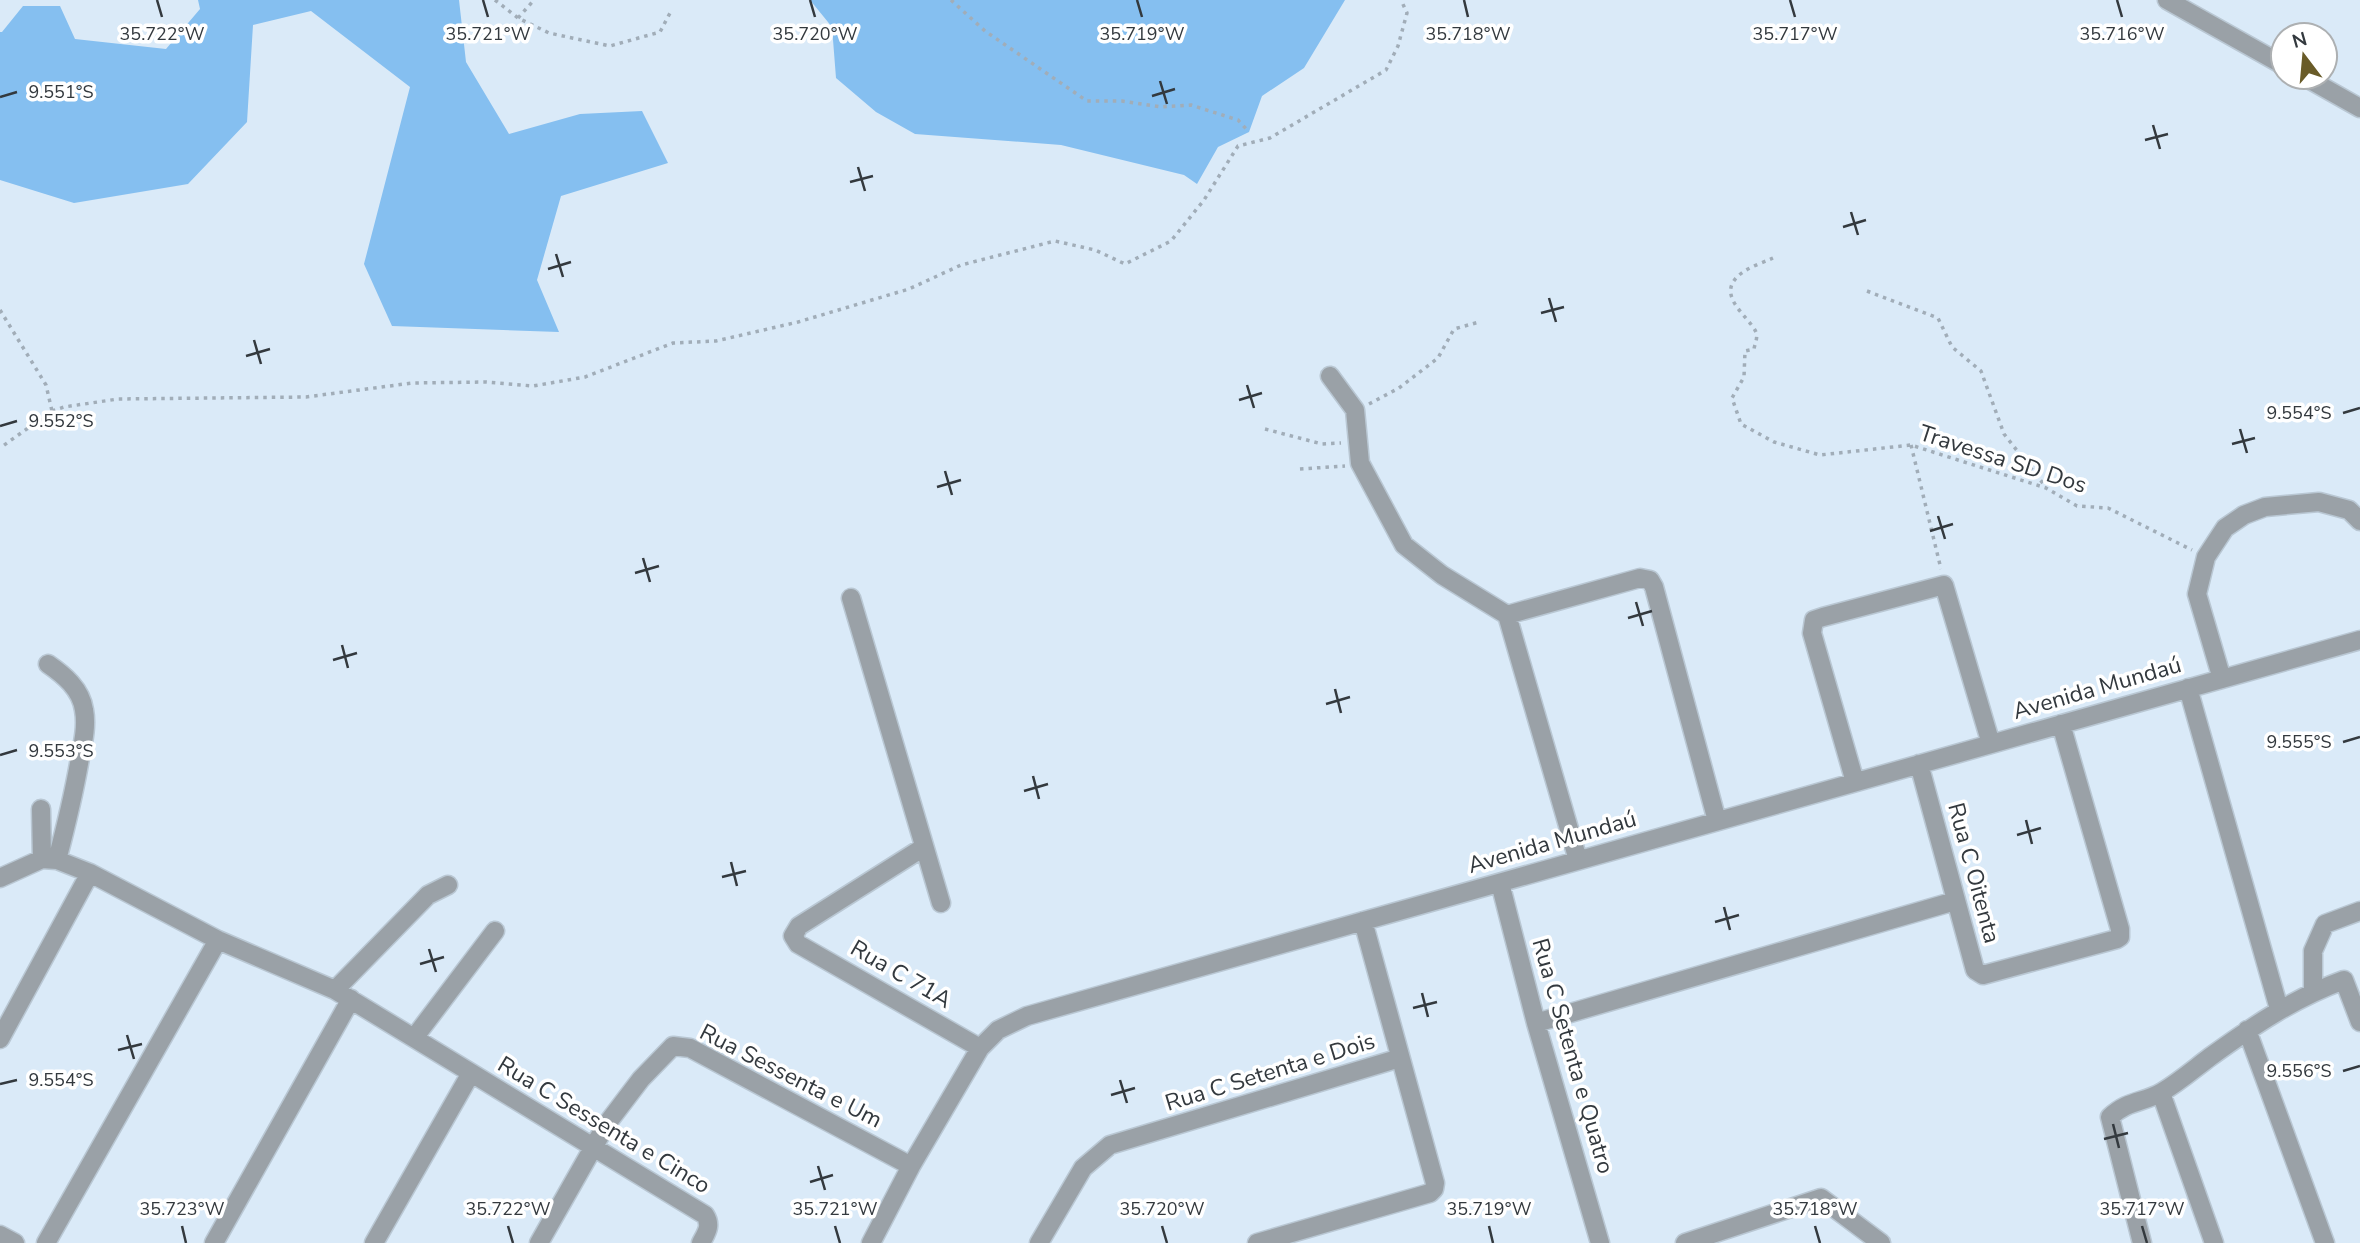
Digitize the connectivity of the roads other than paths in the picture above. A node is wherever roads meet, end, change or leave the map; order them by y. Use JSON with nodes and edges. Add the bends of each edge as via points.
{"nodes":[{"id":1,"x":2167,"y":0,"type":"edge"},
{"id":2,"x":2269,"y":57,"type":"edge"},
{"id":3,"x":2330,"y":91,"type":"edge"},
{"id":4,"x":2360,"y":108,"type":"edge"},
{"id":5,"x":1330,"y":376,"type":"dead end"},
{"id":6,"x":2360,"y":521,"type":"edge"},
{"id":7,"x":851,"y":598,"type":"dead end"},
{"id":8,"x":1507,"y":615,"type":"junction"},
{"id":9,"x":2360,"y":640,"type":"edge"},
{"id":10,"x":48,"y":664,"type":"dead end"},
{"id":11,"x":2222,"y":679,"type":"junction"},
{"id":12,"x":2188,"y":688,"type":"junction"},
{"id":13,"x":2061,"y":724,"type":"junction"},
{"id":14,"x":1991,"y":744,"type":"junction"},
{"id":15,"x":1919,"y":764,"type":"junction"},
{"id":16,"x":1855,"y":782,"type":"junction"},
{"id":17,"x":41,"y":809,"type":"dead end"},
{"id":18,"x":1717,"y":821,"type":"junction"},
{"id":19,"x":924,"y":847,"type":"junction"},
{"id":20,"x":50,"y":860,"type":"junction"},
{"id":21,"x":1578,"y":860,"type":"junction"},
{"id":22,"x":90,"y":873,"type":"junction"},
{"id":23,"x":0,"y":878,"type":"edge"},
{"id":24,"x":1500,"y":883,"type":"junction"},
{"id":25,"x":448,"y":885,"type":"dead end"},
{"id":26,"x":1955,"y":901,"type":"junction"},
{"id":27,"x":941,"y":903,"type":"dead end"},
{"id":28,"x":2360,"y":911,"type":"edge"},
{"id":29,"x":1363,"y":921,"type":"junction"},
{"id":30,"x":495,"y":931,"type":"dead end"},
{"id":31,"x":218,"y":940,"type":"junction"},
{"id":32,"x":2352,"y":979,"type":"edge"},
{"id":33,"x":2313,"y":991,"type":"junction"},
{"id":34,"x":343,"y":994,"type":"junction"},
{"id":35,"x":2279,"y":1009,"type":"junction"},
{"id":36,"x":2360,"y":1022,"type":"edge"},
{"id":37,"x":1536,"y":1023,"type":"junction"},
{"id":38,"x":2247,"y":1030,"type":"junction"},
{"id":39,"x":414,"y":1038,"type":"junction"},
{"id":40,"x":0,"y":1039,"type":"edge"},
{"id":41,"x":980,"y":1048,"type":"junction"},
{"id":42,"x":1400,"y":1058,"type":"junction"},
{"id":43,"x":471,"y":1073,"type":"junction"},
{"id":44,"x":2161,"y":1093,"type":"junction"},
{"id":45,"x":592,"y":1147,"type":"junction"},
{"id":46,"x":911,"y":1166,"type":"junction"},
{"id":47,"x":0,"y":1235,"type":"edge"},
{"id":48,"x":16,"y":1243,"type":"edge"},
{"id":49,"x":46,"y":1243,"type":"edge"},
{"id":50,"x":214,"y":1243,"type":"edge"},
{"id":51,"x":374,"y":1243,"type":"edge"},
{"id":52,"x":540,"y":1243,"type":"edge"},
{"id":53,"x":701,"y":1243,"type":"edge"},
{"id":54,"x":871,"y":1243,"type":"edge"},
{"id":55,"x":1039,"y":1243,"type":"edge"},
{"id":56,"x":1257,"y":1243,"type":"edge"},
{"id":57,"x":1600,"y":1243,"type":"edge"},
{"id":58,"x":1685,"y":1243,"type":"edge"},
{"id":59,"x":1881,"y":1243,"type":"edge"},
{"id":60,"x":2142,"y":1243,"type":"edge"},
{"id":61,"x":2214,"y":1243,"type":"edge"},
{"id":62,"x":2325,"y":1243,"type":"edge"}],
"edges":[{"from":1,"to":2,"type":"street"},
{"from":3,"to":4,"type":"street"},
{"from":5,"to":8,"type":"street","via":[[1355,411],[1360,463],[1404,545]]},
{"from":6,"to":11,"type":"street","via":[[2348,510],[2319,502],[2265,507],[2225,528],[2206,557],[2197,594]]},
{"from":7,"to":19,"type":"street"},
{"from":8,"to":18,"type":"street","via":[[1640,578],[1650,580]]},
{"from":8,"to":21,"type":"street"},
{"from":9,"to":11,"type":"street","name":"Avenida Mundaú"},
{"from":10,"to":20,"type":"street","via":[[74,687],[84,708],[85,731],[72,805]]},
{"from":11,"to":12,"type":"street","name":"Avenida Mundaú"},
{"from":12,"to":13,"type":"street","name":"Avenida Mundaú"},
{"from":12,"to":35,"type":"street"},
{"from":13,"to":14,"type":"street","name":"Avenida Mundaú"},
{"from":13,"to":26,"type":"street","name":"Rua C Oitenta","via":[[2120,937],[1983,975],[1975,970]]},
{"from":14,"to":15,"type":"street","name":"Avenida Mundaú"},
{"from":14,"to":16,"type":"street","via":[[1944,584],[1814,621],[1812,634]]},
{"from":15,"to":16,"type":"street","name":"Avenida Mundaú"},
{"from":15,"to":26,"type":"street","name":"Rua C Oitenta"},
{"from":16,"to":18,"type":"street","name":"Avenida Mundaú"},
{"from":17,"to":20,"type":"street"},
{"from":18,"to":21,"type":"street","name":"Avenida Mundaú"},
{"from":19,"to":27,"type":"street"},
{"from":19,"to":41,"type":"street","name":"Rua C 71A","via":[[799,926],[793,936],[797,944]]},
{"from":20,"to":22,"type":"street","name":"Rua C Sessenta e Cinco"},
{"from":20,"to":23,"type":"street"},
{"from":21,"to":24,"type":"street","name":"Avenida Mundaú"},
{"from":22,"to":31,"type":"street","name":"Rua C Sessenta e Cinco"},
{"from":22,"to":40,"type":"street"},
{"from":24,"to":29,"type":"street","name":"Avenida Mundaú"},
{"from":24,"to":37,"type":"street","name":"Rua C Setenta e Quatro"},
{"from":25,"to":34,"type":"street","via":[[428,895]]},
{"from":26,"to":37,"type":"street"},
{"from":28,"to":33,"type":"street","via":[[2325,924],[2313,951]]},
{"from":29,"to":41,"type":"street","name":"Avenida Mundaú","via":[[1027,1016],[998,1030]]},
{"from":29,"to":42,"type":"street"},
{"from":30,"to":39,"type":"street"},
{"from":31,"to":34,"type":"street","name":"Rua C Sessenta e Cinco"},
{"from":31,"to":49,"type":"street"},
{"from":32,"to":33,"type":"street"},
{"from":32,"to":36,"type":"street"},
{"from":33,"to":35,"type":"street"},
{"from":34,"to":39,"type":"street","name":"Rua C Sessenta e Cinco"},
{"from":34,"to":50,"type":"street"},
{"from":35,"to":38,"type":"street"},
{"from":37,"to":57,"type":"street","name":"Rua C Setenta e Quatro"},
{"from":38,"to":44,"type":"street"},
{"from":38,"to":62,"type":"street"},
{"from":39,"to":43,"type":"street","name":"Rua C Sessenta e Cinco"},
{"from":41,"to":46,"type":"street","name":"Avenida Mundaú"},
{"from":42,"to":55,"type":"street","name":"Rua C Setenta e Dois","via":[[1111,1145],[1083,1168]]},
{"from":42,"to":56,"type":"street","via":[[1434,1189]]},
{"from":43,"to":45,"type":"street","name":"Rua C Sessenta e Cinco"},
{"from":43,"to":51,"type":"street","name":"Rua C Sessenta e Cinco"},
{"from":44,"to":60,"type":"street","via":[[2121,1107],[2110,1117]]},
{"from":44,"to":61,"type":"street"},
{"from":45,"to":46,"type":"street","name":"Rua Sessenta e Um","via":[[642,1079],[673,1046],[690,1048]]},
{"from":45,"to":52,"type":"street","name":"Rua Sessenta e Um"},
{"from":45,"to":53,"type":"street","name":"Rua C Sessenta e Cinco","via":[[705,1215],[708,1230]]},
{"from":46,"to":54,"type":"street","name":"Avenida Mundaú"},
{"from":47,"to":48,"type":"street"},
{"from":58,"to":59,"type":"street","via":[[1821,1198]]}]}
